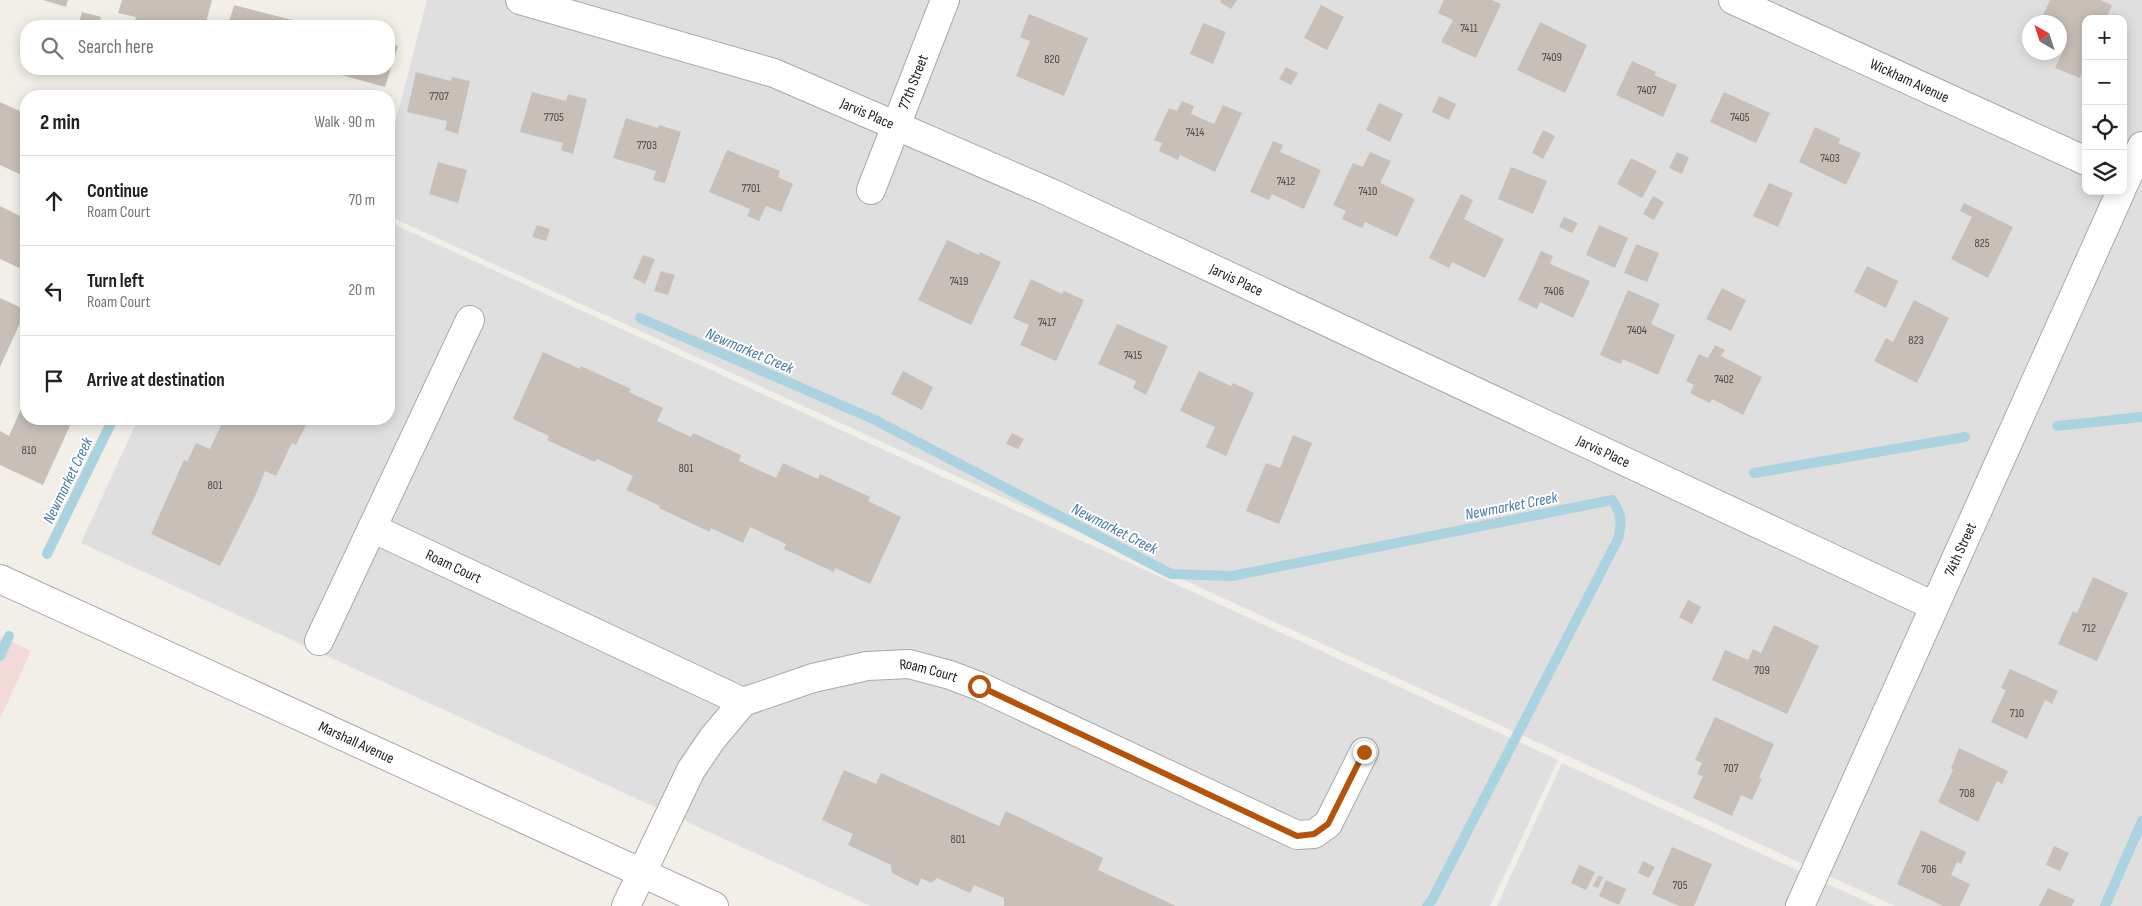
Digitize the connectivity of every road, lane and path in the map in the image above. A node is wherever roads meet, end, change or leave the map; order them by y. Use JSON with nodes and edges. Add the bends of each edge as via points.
{"nodes":[{"id":1,"x":520,"y":0,"type":"edge"},
{"id":2,"x":944,"y":0,"type":"edge"},
{"id":3,"x":1733,"y":0,"type":"edge"},
{"id":4,"x":896,"y":126,"type":"junction"},
{"id":5,"x":2142,"y":146,"type":"edge"},
{"id":6,"x":2082,"y":159,"type":"edge"},
{"id":7,"x":2127,"y":185,"type":"edge"},
{"id":8,"x":871,"y":190,"type":"dead end"},
{"id":9,"x":2122,"y":195,"type":"edge"},
{"id":10,"x":470,"y":320,"type":"dead end"},
{"id":11,"x":372,"y":528,"type":"junction"},
{"id":12,"x":0,"y":579,"type":"edge"},
{"id":13,"x":1934,"y":606,"type":"junction"},
{"id":14,"x":319,"y":641,"type":"dead end"},
{"id":15,"x":743,"y":702,"type":"junction"},
{"id":16,"x":1364,"y":752,"type":"dead end"},
{"id":17,"x":642,"y":873,"type":"junction"},
{"id":18,"x":626,"y":906,"type":"edge"},
{"id":19,"x":714,"y":906,"type":"edge"},
{"id":20,"x":1800,"y":906,"type":"edge"}],
"edges":[{"from":1,"to":4,"type":"street","name":"Jarvis Place","via":[[774,73]]},
{"from":2,"to":4,"type":"street","name":"77th Street"},
{"from":3,"to":6,"type":"street","name":"Wickham Avenue"},
{"from":4,"to":8,"type":"street","name":"77th Street"},
{"from":4,"to":13,"type":"street","name":"Jarvis Place","via":[[1049,192]]},
{"from":5,"to":7,"type":"street","name":"74th Street"},
{"from":9,"to":13,"type":"street","name":"74th Street"},
{"from":10,"to":11,"type":"street"},
{"from":11,"to":14,"type":"street"},
{"from":11,"to":15,"type":"street","name":"Roam Court"},
{"from":12,"to":17,"type":"street","name":"Marshall Avenue"},
{"from":13,"to":20,"type":"street","name":"74th Street"},
{"from":15,"to":16,"type":"street","name":"Roam Court","via":[[794,684],[858,668],[909,664],[979,686],[1297,836],[1314,834],[1328,824]]},
{"from":15,"to":17,"type":"street","via":[[691,770]]},
{"from":17,"to":18,"type":"street"},
{"from":17,"to":19,"type":"street","name":"Marshall Avenue"}]}
